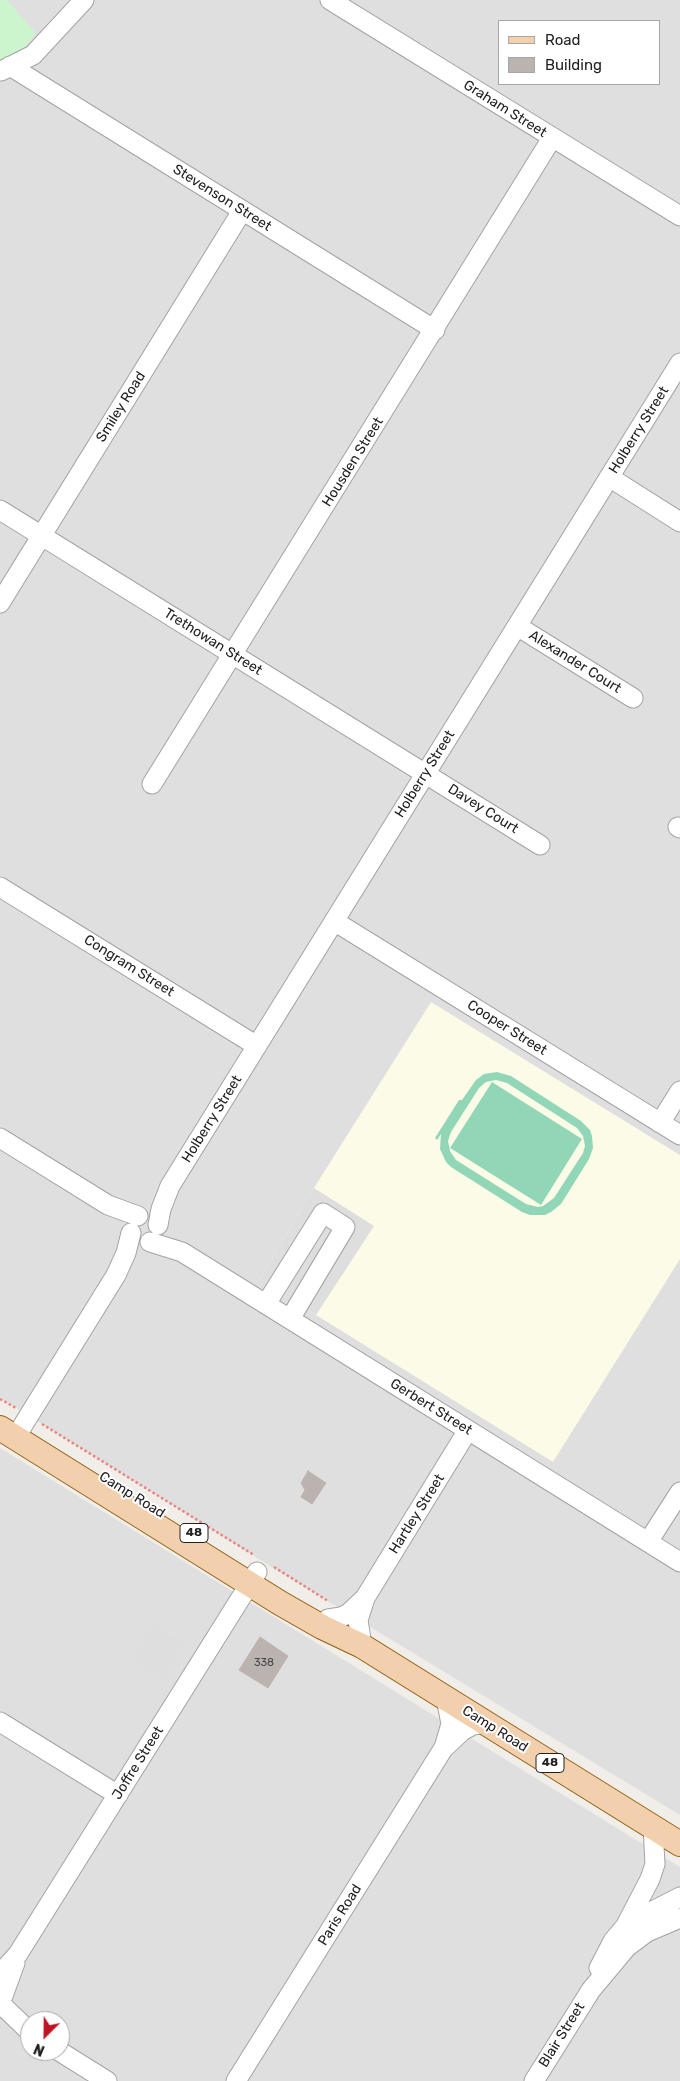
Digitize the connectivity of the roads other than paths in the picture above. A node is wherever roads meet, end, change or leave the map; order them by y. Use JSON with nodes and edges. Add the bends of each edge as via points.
{"nodes":[{"id":1,"x":84,"y":0,"type":"edge"},
{"id":2,"x":330,"y":0,"type":"edge"},
{"id":3,"x":5,"y":69,"type":"edge"},
{"id":4,"x":552,"y":138,"type":"junction"},
{"id":5,"x":242,"y":211,"type":"junction"},
{"id":6,"x":680,"y":216,"type":"edge"},
{"id":7,"x":435,"y":330,"type":"junction"},
{"id":8,"x":680,"y":363,"type":"edge"},
{"id":9,"x":610,"y":478,"type":"junction"},
{"id":10,"x":0,"y":510,"type":"edge"},
{"id":11,"x":680,"y":522,"type":"edge"},
{"id":12,"x":42,"y":536,"type":"junction"},
{"id":13,"x":0,"y":603,"type":"edge"},
{"id":14,"x":517,"y":626,"type":"junction"},
{"id":15,"x":234,"y":654,"type":"junction"},
{"id":16,"x":633,"y":698,"type":"dead end"},
{"id":17,"x":426,"y":774,"type":"junction"},
{"id":18,"x":152,"y":784,"type":"dead end"},
{"id":19,"x":540,"y":844,"type":"dead end"},
{"id":20,"x":0,"y":886,"type":"edge"},
{"id":21,"x":334,"y":921,"type":"junction"},
{"id":22,"x":257,"y":1046,"type":"junction"},
{"id":23,"x":680,"y":1091,"type":"edge"},
{"id":24,"x":660,"y":1123,"type":"junction"},
{"id":25,"x":680,"y":1135,"type":"edge"},
{"id":26,"x":0,"y":1138,"type":"edge"},
{"id":27,"x":144,"y":1229,"type":"junction"},
{"id":28,"x":266,"y":1304,"type":"junction"},
{"id":29,"x":290,"y":1319,"type":"junction"},
{"id":30,"x":0,"y":1413,"type":"edge"},
{"id":31,"x":468,"y":1430,"type":"junction"},
{"id":32,"x":12,"y":1431,"type":"edge"},
{"id":33,"x":680,"y":1492,"type":"edge"},
{"id":34,"x":648,"y":1542,"type":"junction"},
{"id":35,"x":680,"y":1562,"type":"edge"},
{"id":36,"x":253,"y":1578,"type":"junction"},
{"id":37,"x":365,"y":1598,"type":"junction"},
{"id":38,"x":328,"y":1619,"type":"junction"},
{"id":39,"x":362,"y":1646,"type":"junction"},
{"id":40,"x":446,"y":1698,"type":"junction"},
{"id":41,"x":0,"y":1722,"type":"edge"},
{"id":42,"x":486,"y":1723,"type":"junction"},
{"id":43,"x":443,"y":1749,"type":"junction"},
{"id":44,"x":118,"y":1795,"type":"junction"},
{"id":45,"x":653,"y":1827,"type":"junction"},
{"id":46,"x":680,"y":1844,"type":"edge"},
{"id":47,"x":680,"y":1897,"type":"edge"},
{"id":48,"x":680,"y":1918,"type":"edge"},
{"id":49,"x":624,"y":1928,"type":"junction"},
{"id":50,"x":18,"y":1954,"type":"junction"},
{"id":51,"x":0,"y":1974,"type":"edge"},
{"id":52,"x":590,"y":1990,"type":"junction"},
{"id":53,"x":1,"y":2005,"type":"edge"},
{"id":54,"x":20,"y":2023,"type":"edge"},
{"id":55,"x":70,"y":2058,"type":"edge"},
{"id":56,"x":107,"y":2081,"type":"edge"},
{"id":57,"x":236,"y":2081,"type":"edge"},
{"id":58,"x":534,"y":2081,"type":"edge"}],
"edges":[{"from":1,"to":3,"type":"street","via":[[33,54]]},
{"from":2,"to":4,"type":"street","name":"Graham Street"},
{"from":3,"to":5,"type":"street","name":"Stevenson Street"},
{"from":4,"to":6,"type":"street","name":"Graham Street"},
{"from":4,"to":7,"type":"street","name":"Housden Street"},
{"from":5,"to":7,"type":"street","name":"Stevenson Street"},
{"from":5,"to":12,"type":"street","name":"Smiley Road"},
{"from":7,"to":15,"type":"street","name":"Housden Street"},
{"from":8,"to":9,"type":"street","name":"Holberry Street"},
{"from":9,"to":11,"type":"street"},
{"from":9,"to":14,"type":"street","name":"Holberry Street"},
{"from":10,"to":12,"type":"street","name":"Trethowan Street"},
{"from":12,"to":13,"type":"street","name":"Smiley Road"},
{"from":12,"to":15,"type":"street","name":"Trethowan Street"},
{"from":14,"to":16,"type":"street","name":"Alexander Court"},
{"from":14,"to":17,"type":"street","name":"Holberry Street"},
{"from":15,"to":17,"type":"street","name":"Trethowan Street"},
{"from":15,"to":18,"type":"street","name":"Housden Street"},
{"from":17,"to":19,"type":"street","name":"Davey Court"},
{"from":17,"to":21,"type":"street","name":"Holberry Street"},
{"from":20,"to":22,"type":"street","name":"Congram Street"},
{"from":21,"to":22,"type":"street","name":"Holberry Street"},
{"from":21,"to":24,"type":"street","name":"Cooper Street"},
{"from":22,"to":27,"type":"street","name":"Holberry Street"},
{"from":23,"to":24,"type":"street"},
{"from":24,"to":25,"type":"street","name":"Cooper Street"},
{"from":26,"to":27,"type":"street"},
{"from":27,"to":28,"type":"street","name":"Gerbert Street"},
{"from":27,"to":32,"type":"street","name":"Holberry Street"},
{"from":28,"to":29,"type":"street","name":"Gerbert Street"},
{"from":28,"to":29,"type":"street","via":[[323,1213],[345,1227]]},
{"from":29,"to":31,"type":"street","name":"Gerbert Street"},
{"from":30,"to":32,"type":"main road","name":"Camp Road","number":"48"},
{"from":31,"to":34,"type":"street","name":"Gerbert Street"},
{"from":31,"to":37,"type":"street","name":"Hartley Street"},
{"from":32,"to":36,"type":"main road","name":"Camp Road","number":"48"},
{"from":33,"to":34,"type":"street"},
{"from":34,"to":35,"type":"street","name":"Gerbert Street"},
{"from":36,"to":38,"type":"main road","name":"Camp Road","number":"48"},
{"from":36,"to":39,"type":"main road","name":"Camp Road","number":"48","via":[[322,1627]]},
{"from":36,"to":44,"type":"street","name":"Joffre Street"},
{"from":37,"to":38,"type":"street","name":"Hartley Street","via":[[348,1614]]},
{"from":37,"to":39,"type":"street","name":"Hartley Street","via":[[358,1620]]},
{"from":38,"to":39,"type":"main road","name":"Camp Road","number":"48"},
{"from":39,"to":40,"type":"main road","name":"Camp Road","number":"48"},
{"from":40,"to":42,"type":"main road","name":"Camp Road","number":"48"},
{"from":40,"to":43,"type":"street","name":"Paris Road","via":[[451,1724]]},
{"from":41,"to":44,"type":"street"},
{"from":42,"to":43,"type":"street","name":"Paris Road","via":[[462,1731]]},
{"from":42,"to":45,"type":"main road","name":"Camp Road","number":"48"},
{"from":43,"to":57,"type":"street","name":"Paris Road"},
{"from":44,"to":50,"type":"street","name":"Joffre Street"},
{"from":45,"to":46,"type":"main road","name":"Camp Road","number":"48"},
{"from":45,"to":49,"type":"street","name":"Blair Street","via":[[655,1864]]},
{"from":47,"to":49,"type":"street","name":"Blair Street"},
{"from":48,"to":52,"type":"street","name":"Blair Street","via":[[636,1939]]},
{"from":49,"to":52,"type":"street","name":"Blair Street","via":[[606,1954]]},
{"from":50,"to":51,"type":"street","name":"Joffre Street"},
{"from":50,"to":53,"type":"street","name":"Joffre Street"},
{"from":52,"to":58,"type":"street","name":"Blair Street"},
{"from":53,"to":54,"type":"street"},
{"from":55,"to":56,"type":"street"}]}
